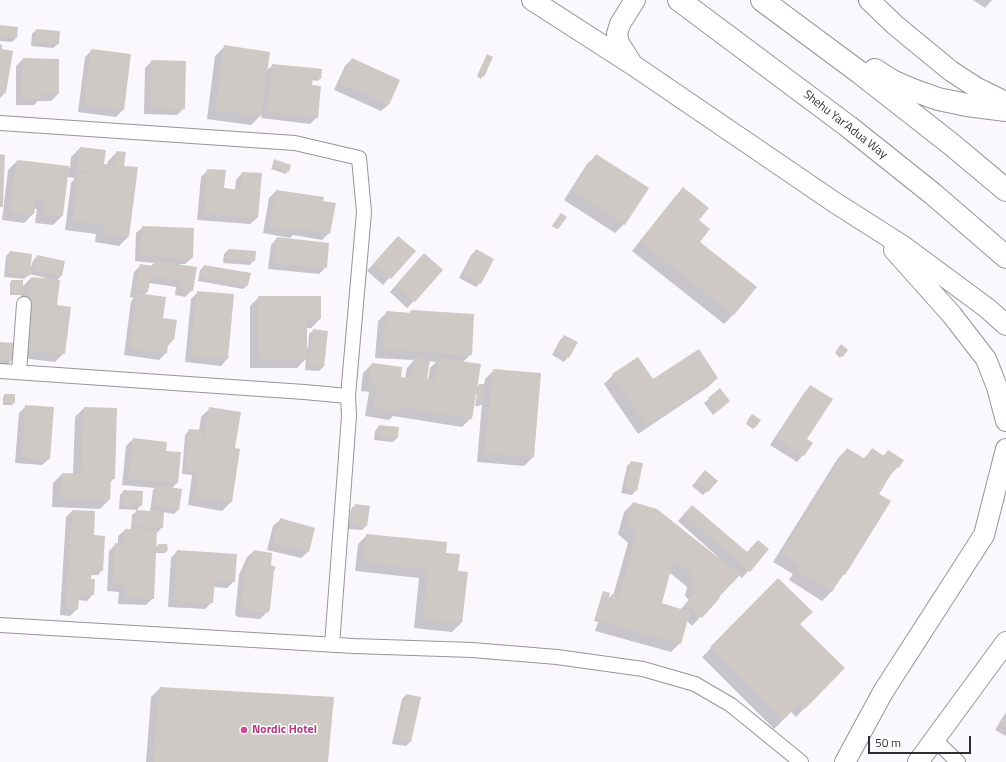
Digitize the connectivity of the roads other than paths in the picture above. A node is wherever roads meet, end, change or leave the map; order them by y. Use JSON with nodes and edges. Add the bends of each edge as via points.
{"nodes":[{"id":1,"x":532,"y":0,"type":"edge"},
{"id":2,"x":635,"y":0,"type":"edge"},
{"id":3,"x":869,"y":0,"type":"edge"},
{"id":4,"x":681,"y":2,"type":"edge"},
{"id":5,"x":768,"y":5,"type":"edge"},
{"id":6,"x":634,"y":66,"type":"junction"},
{"id":7,"x":1006,"y":102,"type":"edge"},
{"id":8,"x":1006,"y":110,"type":"edge"},
{"id":9,"x":0,"y":123,"type":"edge"},
{"id":10,"x":1006,"y":190,"type":"edge"},
{"id":11,"x":875,"y":230,"type":"junction"},
{"id":12,"x":1006,"y":257,"type":"edge"},
{"id":13,"x":977,"y":301,"type":"junction"},
{"id":14,"x":24,"y":304,"type":"dead end"},
{"id":15,"x":957,"y":321,"type":"junction"},
{"id":16,"x":1006,"y":325,"type":"edge"},
{"id":17,"x":0,"y":371,"type":"edge"},
{"id":18,"x":19,"y":372,"type":"junction"},
{"id":19,"x":348,"y":396,"type":"junction"},
{"id":20,"x":1006,"y":421,"type":"edge"},
{"id":21,"x":1006,"y":449,"type":"edge"},
{"id":22,"x":0,"y":625,"type":"edge"},
{"id":23,"x":1006,"y":642,"type":"edge"},
{"id":24,"x":332,"y":645,"type":"junction"},
{"id":25,"x":935,"y":740,"type":"junction"},
{"id":26,"x":801,"y":762,"type":"edge"},
{"id":27,"x":845,"y":762,"type":"edge"},
{"id":28,"x":918,"y":762,"type":"edge"},
{"id":29,"x":958,"y":762,"type":"edge"}],
"edges":[{"from":1,"to":6,"type":"street"},
{"from":2,"to":6,"type":"street","via":[[620,24],[617,34],[619,43]]},
{"from":3,"to":7,"type":"street","via":[[951,71],[977,88]]},
{"from":4,"to":12,"type":"highway","name":"Shehu Yar'Adua Way","via":[[849,127]]},
{"from":5,"to":8,"type":"highway","via":[[892,81],[938,98]]},
{"from":5,"to":10,"type":"highway","via":[[859,72]]},
{"from":6,"to":11,"type":"street"},
{"from":9,"to":19,"type":"street","via":[[295,143],[359,158],[364,212]]},
{"from":11,"to":13,"type":"street","via":[[903,246]]},
{"from":11,"to":15,"type":"street"},
{"from":13,"to":15,"type":"street"},
{"from":13,"to":16,"type":"street"},
{"from":14,"to":18,"type":"street"},
{"from":15,"to":20,"type":"street","via":[[986,360]]},
{"from":17,"to":18,"type":"street"},
{"from":18,"to":19,"type":"street"},
{"from":19,"to":24,"type":"street","via":[[349,416]]},
{"from":21,"to":27,"type":"street","via":[[984,535],[883,692]]},
{"from":22,"to":24,"type":"street"},
{"from":23,"to":25,"type":"street"},
{"from":24,"to":26,"type":"street","via":[[480,650],[643,669],[695,684],[731,705]]},
{"from":25,"to":28,"type":"street"},
{"from":25,"to":29,"type":"street"}]}
